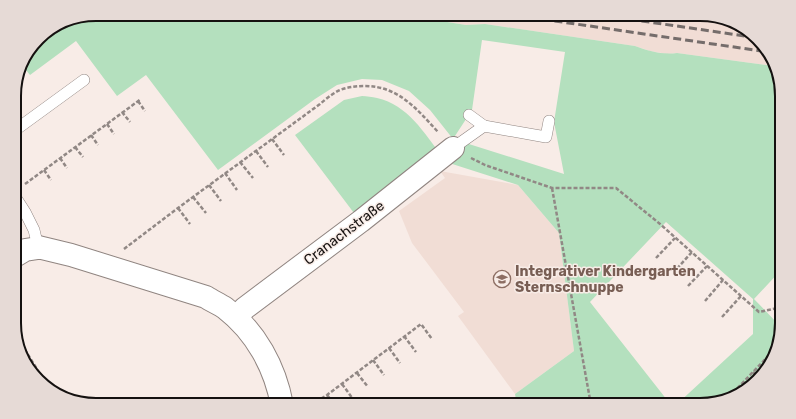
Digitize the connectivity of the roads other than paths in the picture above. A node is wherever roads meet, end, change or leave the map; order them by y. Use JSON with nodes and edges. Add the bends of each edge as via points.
{"nodes":[{"id":1,"x":84,"y":80,"type":"dead end"},
{"id":2,"x":469,"y":115,"type":"dead end"},
{"id":3,"x":549,"y":121,"type":"dead end"},
{"id":4,"x":21,"y":126,"type":"edge"},
{"id":5,"x":484,"y":126,"type":"junction"},
{"id":6,"x":453,"y":148,"type":"joint"},
{"id":7,"x":21,"y":202,"type":"edge"},
{"id":8,"x":21,"y":210,"type":"edge"},
{"id":9,"x":25,"y":212,"type":"junction"},
{"id":10,"x":38,"y":247,"type":"junction"},
{"id":11,"x":21,"y":252,"type":"edge"},
{"id":12,"x":236,"y":318,"type":"junction"},
{"id":13,"x":280,"y":398,"type":"edge"}],
"edges":[{"from":1,"to":4,"type":"lane"},
{"from":2,"to":5,"type":"lane"},
{"from":3,"to":5,"type":"lane","via":[[546,137]]},
{"from":5,"to":6,"type":"lane"},
{"from":6,"to":12,"type":"street","name":"Cranachstraße","via":[[361,222],[245,308]]},
{"from":7,"to":9,"type":"lane"},
{"from":8,"to":9,"type":"lane"},
{"from":9,"to":10,"type":"lane","via":[[34,230]]},
{"from":10,"to":11,"type":"street"},
{"from":10,"to":12,"type":"street","via":[[206,297],[224,307]]},
{"from":12,"to":13,"type":"street","via":[[250,333],[267,360],[275,376]]}]}
